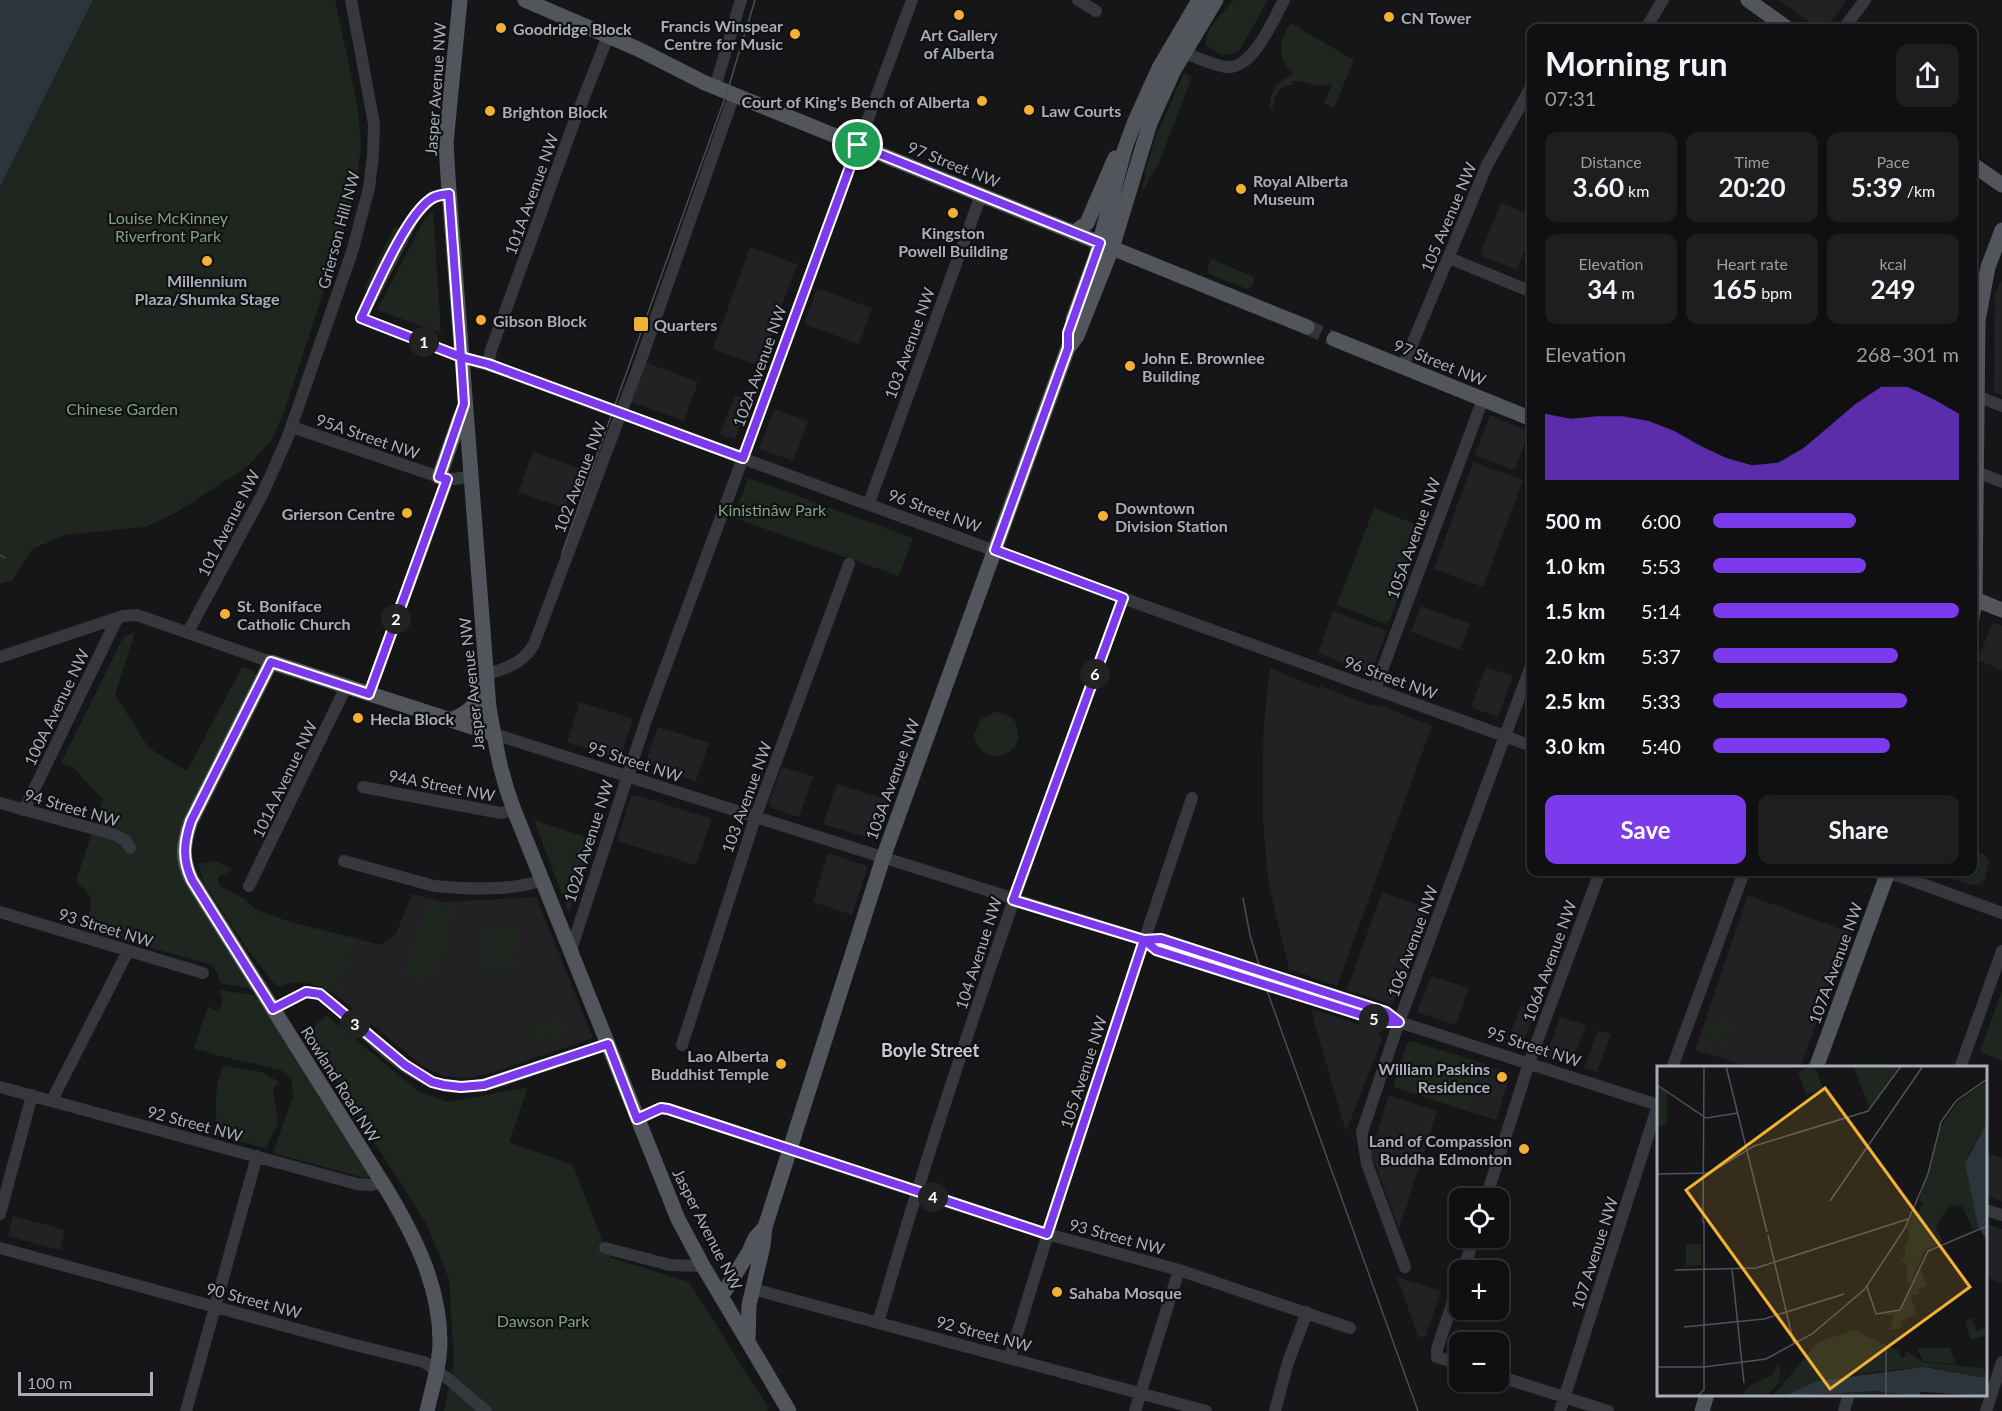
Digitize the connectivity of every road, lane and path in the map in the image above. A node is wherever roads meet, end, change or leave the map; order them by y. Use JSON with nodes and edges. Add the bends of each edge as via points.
{"nodes":[{"id":1,"x":351,"y":0,"type":"edge"},
{"id":2,"x":460,"y":0,"type":"edge"},
{"id":3,"x":525,"y":0,"type":"edge"},
{"id":4,"x":741,"y":0,"type":"edge"},
{"id":5,"x":912,"y":0,"type":"edge"},
{"id":6,"x":1078,"y":0,"type":"edge"},
{"id":7,"x":1199,"y":0,"type":"edge"},
{"id":8,"x":1216,"y":0,"type":"edge"},
{"id":9,"x":1284,"y":0,"type":"edge"},
{"id":10,"x":1663,"y":0,"type":"edge"},
{"id":11,"x":1748,"y":0,"type":"edge"},
{"id":12,"x":1865,"y":0,"type":"edge"},
{"id":13,"x":1096,"y":11,"type":"dead end"},
{"id":14,"x":1648,"y":24,"type":"edge"},
{"id":15,"x":1781,"y":24,"type":"edge"},
{"id":16,"x":1847,"y":24,"type":"edge"},
{"id":17,"x":608,"y":36,"type":"junction"},
{"id":18,"x":1177,"y":51,"type":"junction"},
{"id":19,"x":715,"y":87,"type":"junction"},
{"id":20,"x":1527,"y":94,"type":"edge"},
{"id":21,"x":734,"y":95,"type":"junction"},
{"id":22,"x":858,"y":145,"type":"junction"},
{"id":23,"x":1125,"y":148,"type":"junction"},
{"id":24,"x":1977,"y":168,"type":"edge"},
{"id":25,"x":2002,"y":185,"type":"edge"},
{"id":26,"x":449,"y":194,"type":"junction"},
{"id":27,"x":981,"y":195,"type":"junction"},
{"id":28,"x":2002,"y":230,"type":"edge"},
{"id":29,"x":1073,"y":233,"type":"junction"},
{"id":30,"x":1106,"y":246,"type":"junction"},
{"id":31,"x":1449,"y":258,"type":"junction"},
{"id":32,"x":1527,"y":290,"type":"edge"},
{"id":33,"x":1307,"y":327,"type":"tunnel mouth"},
{"id":34,"x":1334,"y":339,"type":"tunnel mouth"},
{"id":35,"x":1977,"y":346,"type":"edge"},
{"id":36,"x":461,"y":357,"type":"junction"},
{"id":37,"x":488,"y":364,"type":"junction"},
{"id":38,"x":1403,"y":366,"type":"junction"},
{"id":39,"x":1977,"y":396,"type":"edge"},
{"id":40,"x":1483,"y":399,"type":"junction"},
{"id":41,"x":464,"y":404,"type":"junction"},
{"id":42,"x":2002,"y":406,"type":"edge"},
{"id":43,"x":621,"y":413,"type":"junction"},
{"id":44,"x":1527,"y":417,"type":"edge"},
{"id":45,"x":292,"y":427,"type":"junction"},
{"id":46,"x":743,"y":458,"type":"junction"},
{"id":47,"x":1977,"y":472,"type":"edge"},
{"id":48,"x":469,"y":477,"type":"junction"},
{"id":49,"x":443,"y":478,"type":"junction"},
{"id":50,"x":2002,"y":482,"type":"edge"},
{"id":51,"x":869,"y":503,"type":"junction"},
{"id":52,"x":995,"y":550,"type":"junction"},
{"id":53,"x":849,"y":564,"type":"dead end"},
{"id":54,"x":1123,"y":598,"type":"junction"},
{"id":55,"x":1977,"y":599,"type":"edge"},
{"id":56,"x":2002,"y":610,"type":"edge"},
{"id":57,"x":117,"y":619,"type":"junction"},
{"id":58,"x":188,"y":632,"type":"junction"},
{"id":59,"x":0,"y":657,"type":"edge"},
{"id":60,"x":271,"y":662,"type":"junction"},
{"id":61,"x":486,"y":675,"type":"junction"},
{"id":62,"x":1527,"y":677,"type":"edge"},
{"id":63,"x":346,"y":687,"type":"junction"},
{"id":64,"x":1375,"y":689,"type":"junction"},
{"id":65,"x":369,"y":694,"type":"junction"},
{"id":66,"x":450,"y":720,"type":"junction"},
{"id":67,"x":494,"y":734,"type":"junction"},
{"id":68,"x":1505,"y":736,"type":"junction"},
{"id":69,"x":1527,"y":744,"type":"edge"},
{"id":70,"x":626,"y":777,"type":"junction"},
{"id":71,"x":363,"y":787,"type":"dead end"},
{"id":72,"x":1192,"y":798,"type":"dead end"},
{"id":73,"x":0,"y":803,"type":"edge"},
{"id":74,"x":24,"y":810,"type":"junction"},
{"id":75,"x":514,"y":810,"type":"junction"},
{"id":76,"x":755,"y":818,"type":"junction"},
{"id":77,"x":130,"y":848,"type":"dead end"},
{"id":78,"x":883,"y":858,"type":"junction"},
{"id":79,"x":344,"y":861,"type":"dead end"},
{"id":80,"x":1599,"y":876,"type":"edge"},
{"id":81,"x":1743,"y":876,"type":"edge"},
{"id":82,"x":1882,"y":876,"type":"edge"},
{"id":83,"x":1900,"y":876,"type":"edge"},
{"id":84,"x":542,"y":880,"type":"junction"},
{"id":85,"x":249,"y":886,"type":"dead end"},
{"id":86,"x":1013,"y":900,"type":"junction"},
{"id":87,"x":0,"y":912,"type":"edge"},
{"id":88,"x":2002,"y":913,"type":"edge"},
{"id":89,"x":1144,"y":940,"type":"junction"},
{"id":90,"x":571,"y":950,"type":"junction"},
{"id":91,"x":128,"y":951,"type":"junction"},
{"id":92,"x":2002,"y":951,"type":"edge"},
{"id":93,"x":203,"y":973,"type":"dead end"},
{"id":94,"x":273,"y":1009,"type":"junction"},
{"id":95,"x":1399,"y":1022,"type":"junction"},
{"id":96,"x":608,"y":1044,"type":"junction"},
{"id":97,"x":682,"y":1045,"type":"dead end"},
{"id":98,"x":1529,"y":1063,"type":"junction"},
{"id":99,"x":1673,"y":1066,"type":"edge"},
{"id":100,"x":1817,"y":1066,"type":"edge"},
{"id":101,"x":1961,"y":1066,"type":"edge"},
{"id":102,"x":0,"y":1087,"type":"edge"},
{"id":103,"x":32,"y":1095,"type":"junction"},
{"id":104,"x":52,"y":1100,"type":"junction"},
{"id":105,"x":1657,"y":1104,"type":"edge"},
{"id":106,"x":1657,"y":1111,"type":"edge"},
{"id":107,"x":637,"y":1119,"type":"junction"},
{"id":108,"x":790,"y":1149,"type":"junction"},
{"id":109,"x":257,"y":1156,"type":"junction"},
{"id":110,"x":382,"y":1182,"type":"junction"},
{"id":111,"x":1489,"y":1188,"type":"edge"},
{"id":112,"x":917,"y":1192,"type":"junction"},
{"id":113,"x":1987,"y":1210,"type":"edge"},
{"id":114,"x":0,"y":1214,"type":"edge"},
{"id":115,"x":2002,"y":1215,"type":"edge"},
{"id":116,"x":765,"y":1227,"type":"junction"},
{"id":117,"x":1047,"y":1234,"type":"junction"},
{"id":118,"x":0,"y":1248,"type":"edge"},
{"id":119,"x":605,"y":1248,"type":"dead end"},
{"id":120,"x":743,"y":1262,"type":"junction"},
{"id":121,"x":703,"y":1266,"type":"junction"},
{"id":122,"x":1405,"y":1267,"type":"dead end"},
{"id":123,"x":1179,"y":1270,"type":"junction"},
{"id":124,"x":752,"y":1292,"type":"junction"},
{"id":125,"x":721,"y":1297,"type":"junction"},
{"id":126,"x":214,"y":1306,"type":"junction"},
{"id":127,"x":1307,"y":1312,"type":"junction"},
{"id":128,"x":1449,"y":1314,"type":"edge"},
{"id":129,"x":878,"y":1323,"type":"junction"},
{"id":130,"x":1350,"y":1328,"type":"dead end"},
{"id":131,"x":748,"y":1342,"type":"junction"},
{"id":132,"x":1010,"y":1357,"type":"junction"},
{"id":133,"x":1449,"y":1361,"type":"edge"},
{"id":134,"x":2002,"y":1362,"type":"edge"},
{"id":135,"x":436,"y":1370,"type":"junction"},
{"id":136,"x":1509,"y":1379,"type":"edge"},
{"id":137,"x":1140,"y":1393,"type":"junction"},
{"id":138,"x":1707,"y":1396,"type":"edge"},
{"id":139,"x":1849,"y":1396,"type":"edge"},
{"id":140,"x":1565,"y":1397,"type":"junction"},
{"id":141,"x":1988,"y":1407,"type":"edge"},
{"id":142,"x":2002,"y":1408,"type":"edge"},
{"id":143,"x":186,"y":1411,"type":"edge"},
{"id":144,"x":427,"y":1411,"type":"edge"},
{"id":145,"x":486,"y":1411,"type":"edge"},
{"id":146,"x":789,"y":1411,"type":"edge"},
{"id":147,"x":1135,"y":1411,"type":"edge"},
{"id":148,"x":1206,"y":1411,"type":"edge"},
{"id":149,"x":1275,"y":1411,"type":"edge"},
{"id":150,"x":1560,"y":1411,"type":"edge"},
{"id":151,"x":1608,"y":1411,"type":"edge"},
{"id":152,"x":1702,"y":1411,"type":"edge"},
{"id":153,"x":1844,"y":1411,"type":"edge"}],
"edges":[{"from":1,"to":45,"type":"street","name":"Grierson Hill NW","via":[[374,124],[370,177],[352,252]]},
{"from":2,"to":26,"type":"main road","name":"Jasper Avenue NW","via":[[446,143]]},
{"from":3,"to":17,"type":"main road","name":"97 Street NW"},
{"from":4,"to":19,"type":"street"},
{"from":5,"to":22,"type":"street","name":"102A Avenue NW"},
{"from":6,"to":13,"type":"street"},
{"from":7,"to":18,"type":"main road","name":"103A Avenue NW"},
{"from":8,"to":18,"type":"main road","name":"103A Avenue NW"},
{"from":9,"to":18,"type":"street","via":[[1253,54],[1242,64],[1229,67]]},
{"from":10,"to":14,"type":"street"},
{"from":11,"to":15,"type":"main road"},
{"from":12,"to":16,"type":"street"},
{"from":17,"to":19,"type":"main road","name":"97 Street NW"},
{"from":17,"to":37,"type":"street","name":"101A Avenue NW"},
{"from":18,"to":23,"type":"main road","name":"103A Avenue NW","via":[[1148,90]]},
{"from":18,"to":30,"type":"main road","name":"103A Avenue NW"},
{"from":19,"to":21,"type":"main road","name":"97 Street NW"},
{"from":20,"to":31,"type":"street","name":"105 Avenue NW","via":[[1487,165]]},
{"from":21,"to":22,"type":"main road","name":"97 Street NW"},
{"from":21,"to":43,"type":"street","name":"102 Avenue NW"},
{"from":22,"to":27,"type":"main road","name":"97 Street NW"},
{"from":22,"to":46,"type":"street","name":"102A Avenue NW"},
{"from":23,"to":29,"type":"main road","via":[[1116,154],[1087,223]]},
{"from":23,"to":30,"type":"main road","name":"103A Avenue NW"},
{"from":24,"to":25,"type":"main road"},
{"from":26,"to":36,"type":"main road","name":"Jasper Avenue NW"},
{"from":26,"to":36,"type":"street","name":"96 Street NW","via":[[431,198],[414,217],[361,318]]},
{"from":27,"to":29,"type":"main road","name":"97 Street NW"},
{"from":27,"to":51,"type":"street","name":"103 Avenue NW"},
{"from":28,"to":35,"type":"main road","via":[[1988,267]]},
{"from":29,"to":30,"type":"main road","name":"97 Street NW"},
{"from":30,"to":33,"type":"main road","name":"97 Street NW"},
{"from":30,"to":52,"type":"main road","name":"103A Avenue NW","via":[[1077,336],[1068,348]]},
{"from":31,"to":32,"type":"street"},
{"from":31,"to":38,"type":"street","name":"105 Avenue NW"},
{"from":34,"to":38,"type":"main road","name":"97 Street NW"},
{"from":36,"to":37,"type":"street","name":"96 Street NW"},
{"from":36,"to":41,"type":"main road","name":"Jasper Avenue NW"},
{"from":37,"to":43,"type":"street","name":"96 Street NW"},
{"from":38,"to":40,"type":"main road","name":"97 Street NW"},
{"from":39,"to":42,"type":"street"},
{"from":40,"to":44,"type":"main road","name":"97 Street NW"},
{"from":40,"to":64,"type":"street","name":"105A Avenue NW"},
{"from":41,"to":48,"type":"main road","name":"Jasper Avenue NW"},
{"from":41,"to":49,"type":"main road"},
{"from":43,"to":46,"type":"street","name":"96 Street NW"},
{"from":43,"to":61,"type":"street","name":"102 Avenue NW","via":[[530,652],[519,662]]},
{"from":45,"to":49,"type":"street","name":"95A Street NW"},
{"from":45,"to":58,"type":"street","name":"101 Avenue NW","via":[[262,495]]},
{"from":46,"to":51,"type":"street","name":"96 Street NW"},
{"from":46,"to":70,"type":"street","name":"102A Avenue NW"},
{"from":47,"to":50,"type":"street"},
{"from":48,"to":49,"type":"street","name":"95A Street NW"},
{"from":48,"to":61,"type":"main road","name":"Jasper Avenue NW"},
{"from":49,"to":65,"type":"street"},
{"from":51,"to":52,"type":"street","name":"96 Street NW"},
{"from":52,"to":54,"type":"street","name":"96 Street NW"},
{"from":52,"to":78,"type":"main road","name":"103A Avenue NW"},
{"from":53,"to":76,"type":"street","name":"103 Avenue NW"},
{"from":54,"to":64,"type":"street","name":"96 Street NW"},
{"from":54,"to":86,"type":"street","name":"104 Avenue NW"},
{"from":55,"to":56,"type":"main road"},
{"from":57,"to":58,"type":"street","name":"95 Street NW","via":[[137,615]]},
{"from":57,"to":59,"type":"street","name":"95 Street NW"},
{"from":57,"to":74,"type":"street","name":"100A Avenue NW"},
{"from":58,"to":60,"type":"street","name":"95 Street NW"},
{"from":60,"to":63,"type":"main road","name":"95 Street NW"},
{"from":60,"to":94,"type":"main road","name":"Rowland Road NW","via":[[191,821],[184,840],[184,858],[192,880]]},
{"from":61,"to":66,"type":"main road","via":[[476,703],[465,714]]},
{"from":61,"to":67,"type":"main road","name":"Jasper Avenue NW"},
{"from":62,"to":68,"type":"street","name":"106 Avenue NW"},
{"from":63,"to":65,"type":"main road","name":"95 Street NW"},
{"from":63,"to":85,"type":"street","name":"101A Avenue NW"},
{"from":64,"to":68,"type":"street","name":"96 Street NW"},
{"from":65,"to":66,"type":"main road","name":"95 Street NW"},
{"from":66,"to":67,"type":"main road","name":"95 Street NW"},
{"from":67,"to":70,"type":"street","name":"95 Street NW"},
{"from":67,"to":75,"type":"main road","name":"Jasper Avenue NW","via":[[496,755]]},
{"from":68,"to":69,"type":"street","name":"96 Street NW"},
{"from":68,"to":95,"type":"street","name":"106 Avenue NW"},
{"from":70,"to":76,"type":"street","name":"95 Street NW"},
{"from":70,"to":90,"type":"street","name":"102A Avenue NW"},
{"from":71,"to":75,"type":"street","name":"94A Street NW","via":[[501,813]]},
{"from":72,"to":89,"type":"street","name":"105 Avenue NW"},
{"from":73,"to":74,"type":"street","name":"94 Street NW"},
{"from":74,"to":77,"type":"street","name":"94 Street NW","via":[[113,834]]},
{"from":75,"to":84,"type":"main road","name":"Jasper Avenue NW"},
{"from":76,"to":78,"type":"street","name":"95 Street NW"},
{"from":76,"to":97,"type":"street","name":"103 Avenue NW"},
{"from":78,"to":86,"type":"street","name":"95 Street NW"},
{"from":78,"to":108,"type":"main road","name":"103A Avenue NW"},
{"from":79,"to":84,"type":"street","via":[[434,886],[521,886]]},
{"from":80,"to":98,"type":"street","name":"106A Avenue NW"},
{"from":81,"to":99,"type":"street"},
{"from":82,"to":100,"type":"main road","name":"107A Avenue NW"},
{"from":83,"to":88,"type":"street"},
{"from":84,"to":90,"type":"main road","name":"Jasper Avenue NW"},
{"from":86,"to":89,"type":"street","name":"95 Street NW"},
{"from":86,"to":112,"type":"street","name":"104 Avenue NW"},
{"from":87,"to":91,"type":"street","name":"93 Street NW"},
{"from":89,"to":95,"type":"street","name":"95 Street NW","via":[[1161,939],[1386,1012]]},
{"from":89,"to":117,"type":"street","name":"105 Avenue NW"},
{"from":90,"to":96,"type":"main road","name":"Jasper Avenue NW"},
{"from":91,"to":93,"type":"street","name":"93 Street NW"},
{"from":91,"to":104,"type":"street"},
{"from":92,"to":101,"type":"street"},
{"from":94,"to":96,"type":"street","via":[[306,992],[320,994],[418,1074],[432,1082],[461,1087],[500,1081]]},
{"from":94,"to":110,"type":"main road","name":"Rowland Road NW"},
{"from":95,"to":98,"type":"street","name":"95 Street NW"},
{"from":95,"to":122,"type":"street","name":"106 Avenue NW","via":[[1362,1132],[1367,1164]]},
{"from":96,"to":107,"type":"main road","name":"Jasper Avenue NW"},
{"from":98,"to":105,"type":"street","name":"95 Street NW"},
{"from":98,"to":111,"type":"street","name":"106A Avenue NW"},
{"from":102,"to":103,"type":"street","name":"92 Street NW"},
{"from":103,"to":104,"type":"street","name":"92 Street NW"},
{"from":103,"to":114,"type":"street"},
{"from":104,"to":109,"type":"street","name":"92 Street NW"},
{"from":106,"to":140,"type":"street","name":"107 Avenue NW"},
{"from":107,"to":108,"type":"street","name":"93 Street NW","via":[[661,1108],[668,1109]]},
{"from":107,"to":121,"type":"main road","name":"Jasper Avenue NW","via":[[678,1219]]},
{"from":108,"to":112,"type":"street","name":"93 Street NW"},
{"from":108,"to":116,"type":"main road","name":"103A Avenue NW"},
{"from":109,"to":110,"type":"street","name":"92 Street NW","via":[[357,1184]]},
{"from":109,"to":126,"type":"street"},
{"from":110,"to":135,"type":"main road","name":"Rowland Road NW","via":[[412,1232],[432,1286],[440,1342]]},
{"from":112,"to":117,"type":"street","name":"93 Street NW"},
{"from":112,"to":129,"type":"street","name":"104 Avenue NW"},
{"from":113,"to":115,"type":"street"},
{"from":116,"to":120,"type":"main road","name":"103A Avenue NW"},
{"from":116,"to":124,"type":"main road","name":"103A Avenue NW"},
{"from":117,"to":123,"type":"street","name":"93 Street NW"},
{"from":117,"to":132,"type":"street","name":"105 Avenue NW"},
{"from":118,"to":126,"type":"street","name":"90 Street NW"},
{"from":119,"to":121,"type":"street","via":[[670,1264]]},
{"from":120,"to":124,"type":"main road","via":[[739,1283]]},
{"from":120,"to":125,"type":"main road","name":"103A Avenue NW"},
{"from":121,"to":125,"type":"main road","name":"Jasper Avenue NW"},
{"from":123,"to":127,"type":"street","name":"93 Street NW"},
{"from":123,"to":137,"type":"street"},
{"from":124,"to":129,"type":"street","name":"92 Street NW"},
{"from":124,"to":131,"type":"main road","name":"103A Avenue NW"},
{"from":125,"to":131,"type":"main road","name":"Jasper Avenue NW"},
{"from":126,"to":135,"type":"street","name":"90 Street NW","via":[[424,1362]]},
{"from":126,"to":143,"type":"street"},
{"from":127,"to":130,"type":"street","name":"93 Street NW"},
{"from":127,"to":149,"type":"street"},
{"from":128,"to":133,"type":"street","via":[[1437,1349],[1437,1357]]},
{"from":129,"to":132,"type":"street","name":"92 Street NW"},
{"from":131,"to":146,"type":"main road","name":"Jasper Avenue NW"},
{"from":132,"to":137,"type":"street","name":"92 Street NW"},
{"from":134,"to":141,"type":"street"},
{"from":135,"to":144,"type":"main road","name":"Rowland Road NW"},
{"from":135,"to":145,"type":"street","name":"90 Street NW"},
{"from":136,"to":140,"type":"street"},
{"from":137,"to":147,"type":"street"},
{"from":137,"to":148,"type":"street","name":"92 Street NW"},
{"from":138,"to":152,"type":"main road"},
{"from":139,"to":153,"type":"street"},
{"from":140,"to":150,"type":"street","name":"107 Avenue NW"},
{"from":140,"to":151,"type":"street"},
{"from":141,"to":142,"type":"street"}]}
